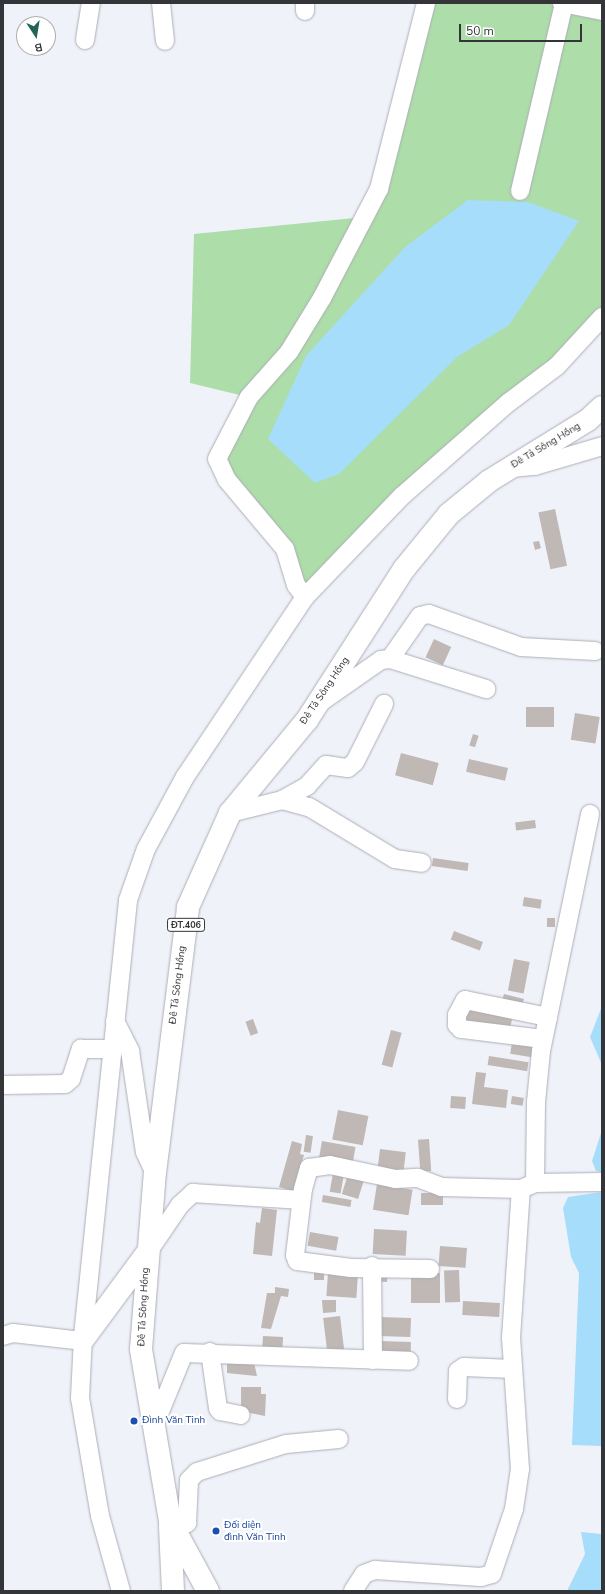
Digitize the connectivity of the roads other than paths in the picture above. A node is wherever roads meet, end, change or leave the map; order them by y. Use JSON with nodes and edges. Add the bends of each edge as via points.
{"nodes":[{"id":1,"x":91,"y":3,"type":"edge"},
{"id":2,"x":161,"y":3,"type":"edge"},
{"id":3,"x":426,"y":3,"type":"edge"},
{"id":4,"x":563,"y":3,"type":"edge"},
{"id":5,"x":602,"y":11,"type":"edge"},
{"id":6,"x":85,"y":40,"type":"dead end"},
{"id":7,"x":165,"y":42,"type":"dead end"},
{"id":8,"x":520,"y":191,"type":"dead end"},
{"id":9,"x":602,"y":317,"type":"edge"},
{"id":10,"x":597,"y":414,"type":"edge"},
{"id":11,"x":602,"y":446,"type":"edge"},
{"id":12,"x":508,"y":469,"type":"junction"},
{"id":13,"x":305,"y":597,"type":"junction"},
{"id":14,"x":595,"y":651,"type":"dead end"},
{"id":15,"x":390,"y":659,"type":"junction"},
{"id":16,"x":486,"y":689,"type":"dead end"},
{"id":17,"x":318,"y":703,"type":"junction"},
{"id":18,"x":384,"y":704,"type":"dead end"},
{"id":19,"x":282,"y":800,"type":"junction"},
{"id":20,"x":230,"y":812,"type":"junction"},
{"id":21,"x":590,"y":814,"type":"dead end"},
{"id":22,"x":422,"y":863,"type":"dead end"},
{"id":23,"x":548,"y":1017,"type":"junction"},
{"id":24,"x":115,"y":1020,"type":"junction"},
{"id":25,"x":543,"y":1039,"type":"junction"},
{"id":26,"x":112,"y":1049,"type":"junction"},
{"id":27,"x":3,"y":1085,"type":"edge"},
{"id":28,"x":155,"y":1173,"type":"junction"},
{"id":29,"x":602,"y":1182,"type":"edge"},
{"id":30,"x":528,"y":1186,"type":"junction"},
{"id":31,"x":301,"y":1200,"type":"junction"},
{"id":32,"x":148,"y":1252,"type":"junction"},
{"id":33,"x":372,"y":1266,"type":"junction"},
{"id":34,"x":430,"y":1269,"type":"dead end"},
{"id":35,"x":3,"y":1336,"type":"edge"},
{"id":36,"x":82,"y":1341,"type":"junction"},
{"id":37,"x":210,"y":1352,"type":"junction"},
{"id":38,"x":373,"y":1360,"type":"junction"},
{"id":39,"x":409,"y":1361,"type":"dead end"},
{"id":40,"x":513,"y":1369,"type":"junction"},
{"id":41,"x":457,"y":1400,"type":"dead end"},
{"id":42,"x":241,"y":1415,"type":"dead end"},
{"id":43,"x":154,"y":1426,"type":"junction"},
{"id":44,"x":339,"y":1439,"type":"dead end"},
{"id":45,"x":170,"y":1521,"type":"junction"},
{"id":46,"x":122,"y":1591,"type":"edge"},
{"id":47,"x":173,"y":1591,"type":"edge"},
{"id":48,"x":208,"y":1591,"type":"edge"},
{"id":49,"x":353,"y":1591,"type":"edge"}],
"edges":[{"from":1,"to":6,"type":"street"},
{"from":2,"to":7,"type":"street"},
{"from":3,"to":13,"type":"street","via":[[379,189],[322,298],[289,352],[248,397],[217,459],[227,480],[285,549],[296,585]]},
{"from":4,"to":5,"type":"street"},
{"from":4,"to":8,"type":"street"},
{"from":9,"to":13,"type":"street","via":[[557,366],[508,403],[402,496]]},
{"from":10,"to":12,"type":"main road","name":"Đê Tả Sông Hồng","number":"ĐT.406"},
{"from":11,"to":12,"type":"street","via":[[535,466]]},
{"from":12,"to":17,"type":"main road","name":"Đê Tả Sông Hồng","number":"ĐT.406","via":[[449,514],[434,532],[404,569]]},
{"from":13,"to":24,"type":"street","via":[[185,777],[146,849],[128,900]]},
{"from":14,"to":15,"type":"street","via":[[521,647],[429,614],[420,616]]},
{"from":15,"to":16,"type":"street"},
{"from":15,"to":17,"type":"street","via":[[381,660]]},
{"from":17,"to":20,"type":"main road","name":"Đê Tả Sông Hồng","number":"ĐT.406"},
{"from":18,"to":19,"type":"street","via":[[355,762],[348,768],[326,765],[307,786]]},
{"from":19,"to":20,"type":"street"},
{"from":19,"to":22,"type":"street","via":[[309,807],[395,859]]},
{"from":20,"to":28,"type":"main road","name":"Đê Tả Sông Hồng","number":"ĐT.406","via":[[188,906]]},
{"from":21,"to":23,"type":"street"},
{"from":23,"to":25,"type":"street"},
{"from":23,"to":25,"type":"street","via":[[465,1000],[457,1015],[457,1025],[461,1029]]},
{"from":24,"to":26,"type":"street"},
{"from":24,"to":28,"type":"street","via":[[130,1051],[145,1152]]},
{"from":25,"to":30,"type":"street"},
{"from":26,"to":27,"type":"street","via":[[81,1049],[71,1079],[65,1084]]},
{"from":26,"to":36,"type":"street"},
{"from":28,"to":32,"type":"main road","name":"Đê Tả Sông Hồng","number":"ĐT.406"},
{"from":29,"to":30,"type":"street"},
{"from":30,"to":31,"type":"street","via":[[441,1187],[418,1178],[396,1179],[319,1164],[309,1168]]},
{"from":30,"to":40,"type":"street","via":[[512,1292]]},
{"from":31,"to":32,"type":"street","via":[[193,1193],[180,1205]]},
{"from":31,"to":33,"type":"street","via":[[297,1261],[351,1268]]},
{"from":32,"to":36,"type":"main road"},
{"from":32,"to":43,"type":"main road","name":"Đê Tả Sông Hồng","number":"ĐT.406","via":[[142,1349]]},
{"from":33,"to":34,"type":"street"},
{"from":33,"to":38,"type":"street"},
{"from":35,"to":36,"type":"street","via":[[13,1333]]},
{"from":36,"to":46,"type":"street","via":[[80,1398],[100,1516]]},
{"from":37,"to":38,"type":"street"},
{"from":37,"to":42,"type":"street","via":[[218,1408],[220,1411]]},
{"from":37,"to":43,"type":"street","via":[[184,1352]]},
{"from":38,"to":39,"type":"street"},
{"from":40,"to":41,"type":"street","via":[[464,1367],[458,1371]]},
{"from":40,"to":49,"type":"street","via":[[520,1469],[514,1509],[492,1574],[481,1577],[375,1570],[364,1574]]},
{"from":43,"to":45,"type":"main road","name":"Đê Tả Sông Hồng","number":"ĐT.406"},
{"from":44,"to":45,"type":"street","via":[[286,1444],[197,1472],[189,1480],[186,1523],[180,1526]]},
{"from":45,"to":47,"type":"main road"},
{"from":45,"to":48,"type":"main road","name":"Đê Tả Sông Hồng","number":"ĐT.406"}]}
